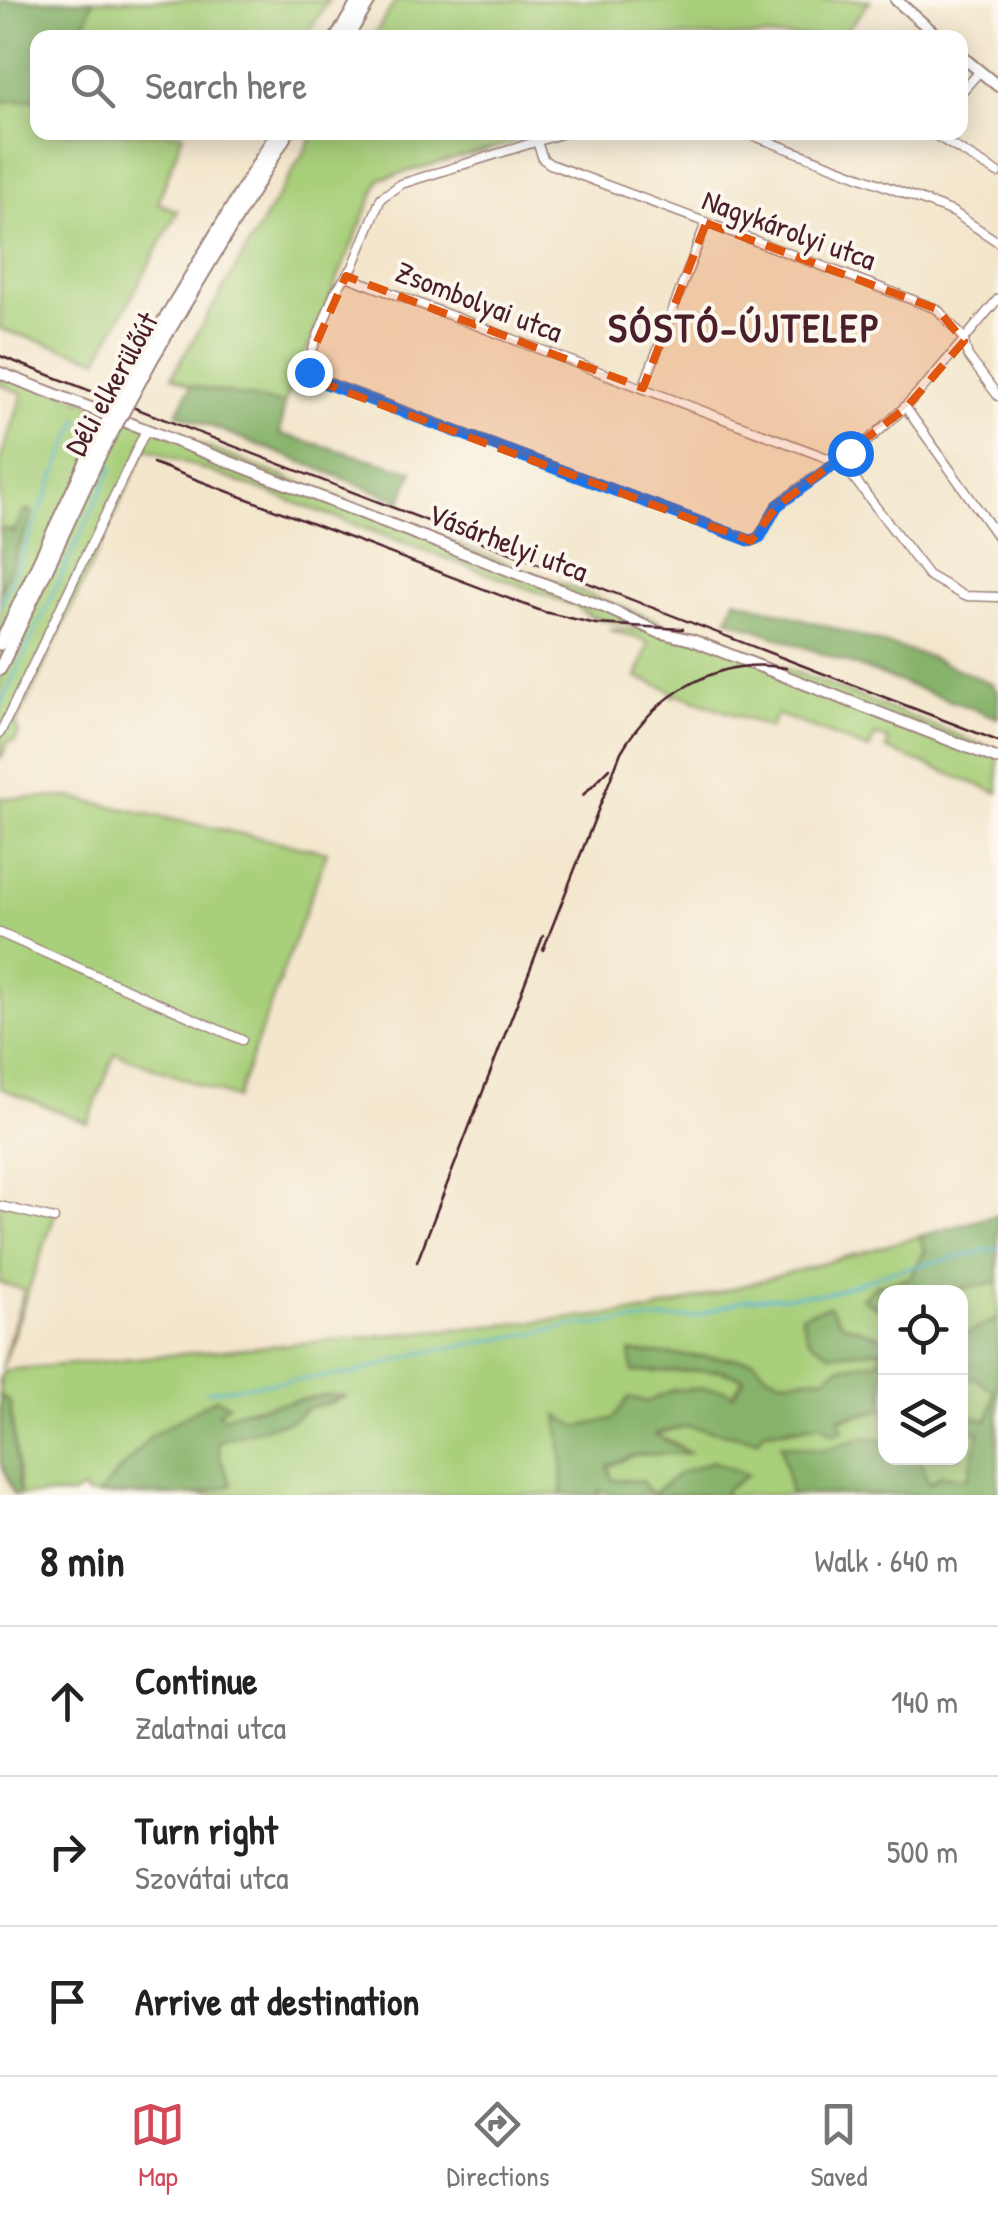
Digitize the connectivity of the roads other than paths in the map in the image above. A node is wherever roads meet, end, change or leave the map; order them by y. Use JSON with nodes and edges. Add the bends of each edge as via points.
{"nodes":[{"id":1,"x":360,"y":0,"type":"edge"},
{"id":2,"x":370,"y":0,"type":"edge"},
{"id":3,"x":896,"y":0,"type":"edge"},
{"id":4,"x":341,"y":30,"type":"edge"},
{"id":5,"x":352,"y":30,"type":"edge"},
{"id":6,"x":931,"y":30,"type":"edge"},
{"id":7,"x":968,"y":61,"type":"edge"},
{"id":8,"x":980,"y":71,"type":"junction"},
{"id":9,"x":968,"y":85,"type":"edge"},
{"id":10,"x":998,"y":86,"type":"edge"},
{"id":11,"x":272,"y":140,"type":"edge"},
{"id":12,"x":283,"y":140,"type":"edge"},
{"id":13,"x":543,"y":140,"type":"edge"},
{"id":14,"x":765,"y":140,"type":"edge"},
{"id":15,"x":943,"y":140,"type":"edge"},
{"id":16,"x":537,"y":142,"type":"junction"},
{"id":17,"x":998,"y":173,"type":"edge"},
{"id":18,"x":706,"y":222,"type":"junction"},
{"id":19,"x":998,"y":242,"type":"edge"},
{"id":20,"x":346,"y":276,"type":"junction"},
{"id":21,"x":998,"y":299,"type":"edge"},
{"id":22,"x":964,"y":342,"type":"junction"},
{"id":23,"x":147,"y":357,"type":"junction"},
{"id":24,"x":0,"y":373,"type":"edge"},
{"id":25,"x":643,"y":388,"type":"junction"},
{"id":26,"x":998,"y":396,"type":"edge"},
{"id":27,"x":906,"y":408,"type":"junction"},
{"id":28,"x":146,"y":430,"type":"junction"},
{"id":29,"x":94,"y":455,"type":"junction"},
{"id":30,"x":836,"y":460,"type":"junction"},
{"id":31,"x":998,"y":537,"type":"edge"},
{"id":32,"x":998,"y":597,"type":"edge"},
{"id":33,"x":0,"y":644,"type":"edge"},
{"id":34,"x":0,"y":669,"type":"edge"},
{"id":35,"x":0,"y":732,"type":"edge"},
{"id":36,"x":998,"y":760,"type":"edge"},
{"id":37,"x":0,"y":934,"type":"edge"},
{"id":38,"x":242,"y":1040,"type":"dead end"},
{"id":39,"x":0,"y":1206,"type":"edge"},
{"id":40,"x":54,"y":1219,"type":"dead end"}],
"edges":[{"from":1,"to":4,"type":"main road"},
{"from":2,"to":5,"type":"main road"},
{"from":3,"to":6,"type":"street"},
{"from":7,"to":8,"type":"street"},
{"from":8,"to":9,"type":"street"},
{"from":8,"to":10,"type":"street"},
{"from":11,"to":23,"type":"main road","name":"Déli elkerülőút"},
{"from":12,"to":23,"type":"main road","name":"Déli elkerülőút"},
{"from":13,"to":16,"type":"street"},
{"from":14,"to":19,"type":"street","via":[[954,212]]},
{"from":15,"to":17,"type":"street"},
{"from":16,"to":18,"type":"street","name":"Nagykárolyi utca","via":[[550,164]]},
{"from":16,"to":20,"type":"street","via":[[394,186],[376,207]]},
{"from":18,"to":22,"type":"street","name":"Nagykárolyi utca","via":[[937,309]]},
{"from":18,"to":25,"type":"street"},
{"from":20,"to":25,"type":"street","name":"Zsombolyai utca"},
{"from":20,"to":30,"type":"street","via":[[308,362],[317,380],[751,541],[777,506]]},
{"from":21,"to":22,"type":"street"},
{"from":22,"to":26,"type":"street","name":"Nagykárolyi utca"},
{"from":22,"to":27,"type":"street"},
{"from":23,"to":29,"type":"main road","name":"Déli elkerülőút","bridge":true},
{"from":24,"to":28,"type":"street","name":"Vásárhelyi utca"},
{"from":25,"to":30,"type":"street","name":"Zsombolyai utca"},
{"from":27,"to":30,"type":"street"},
{"from":27,"to":31,"type":"street"},
{"from":28,"to":35,"type":"street"},
{"from":28,"to":36,"type":"street","name":"Vásárhelyi utca"},
{"from":29,"to":33,"type":"main road","name":"Déli elkerülőút"},
{"from":29,"to":34,"type":"main road","name":"Déli elkerülőút"},
{"from":30,"to":32,"type":"street","name":"Zsombolyai utca","via":[[928,576],[964,596]]},
{"from":37,"to":38,"type":"street"},
{"from":39,"to":40,"type":"street"}]}
